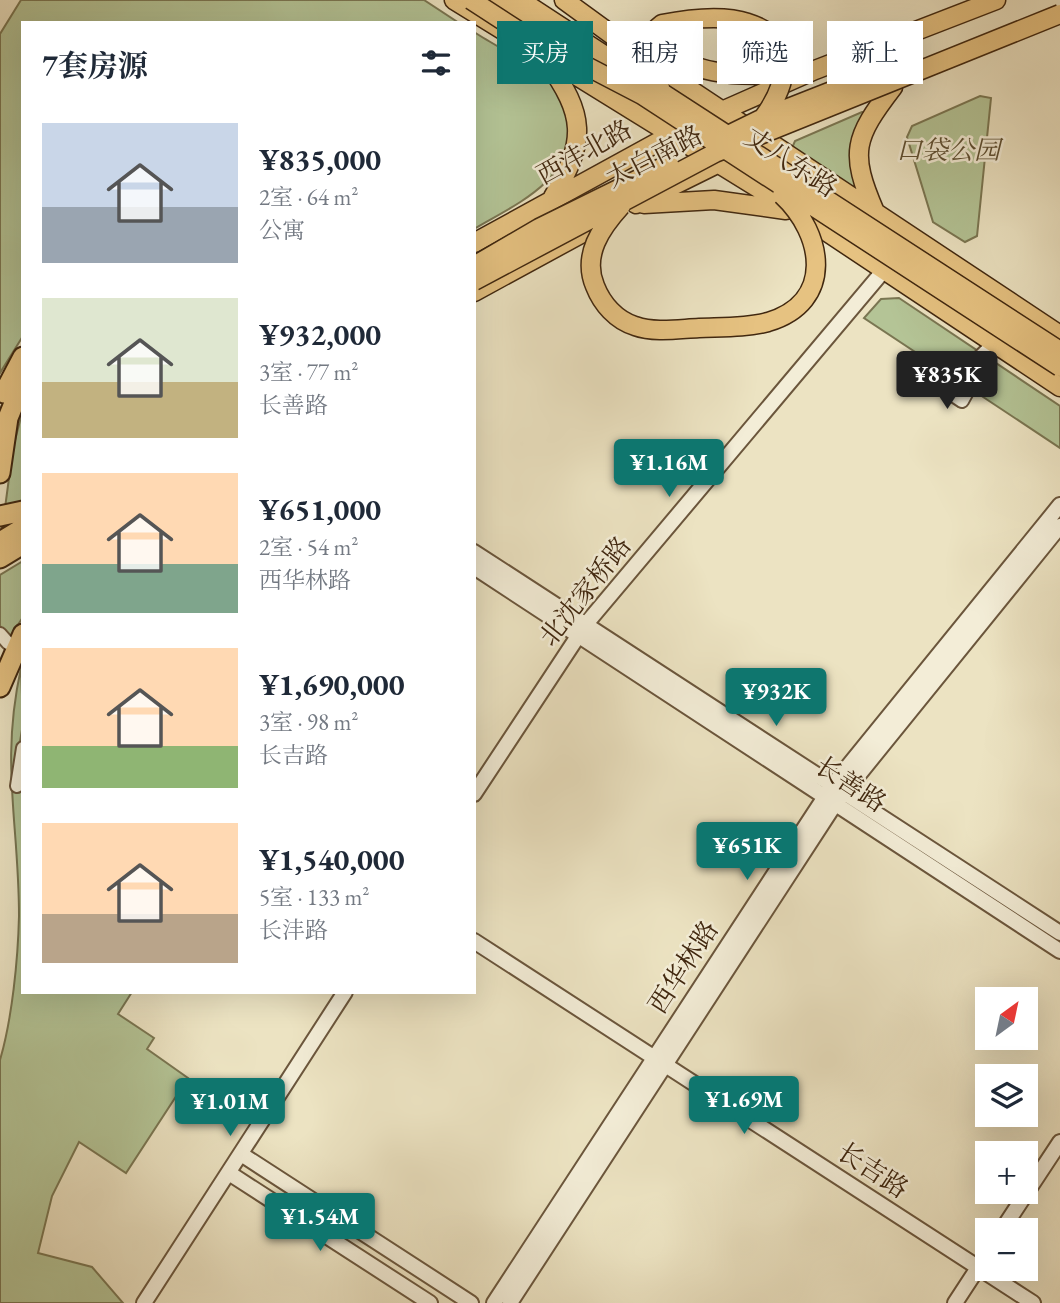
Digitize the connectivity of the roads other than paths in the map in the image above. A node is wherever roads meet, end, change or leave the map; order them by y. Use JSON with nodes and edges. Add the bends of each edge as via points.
{"nodes":[{"id":1,"x":454,"y":0,"type":"edge"},
{"id":2,"x":471,"y":0,"type":"edge"},
{"id":3,"x":495,"y":0,"type":"edge"},
{"id":4,"x":520,"y":0,"type":"edge"},
{"id":5,"x":543,"y":0,"type":"edge"},
{"id":6,"x":564,"y":0,"type":"edge"},
{"id":7,"x":996,"y":0,"type":"edge"},
{"id":8,"x":1060,"y":2,"type":"edge"},
{"id":9,"x":1060,"y":13,"type":"edge"},
{"id":10,"x":1060,"y":22,"type":"edge"},
{"id":11,"x":497,"y":27,"type":"edge"},
{"id":12,"x":604,"y":29,"type":"junction"},
{"id":13,"x":815,"y":70,"type":"junction"},
{"id":14,"x":563,"y":84,"type":"edge"},
{"id":15,"x":589,"y":84,"type":"edge"},
{"id":16,"x":893,"y":87,"type":"junction"},
{"id":17,"x":643,"y":88,"type":"junction"},
{"id":18,"x":674,"y":100,"type":"junction"},
{"id":19,"x":722,"y":111,"type":"junction"},
{"id":20,"x":764,"y":118,"type":"junction"},
{"id":21,"x":672,"y":133,"type":"junction"},
{"id":22,"x":766,"y":140,"type":"junction"},
{"id":23,"x":718,"y":163,"type":"junction"},
{"id":24,"x":757,"y":172,"type":"junction"},
{"id":25,"x":552,"y":200,"type":"junction"},
{"id":26,"x":633,"y":201,"type":"junction"},
{"id":27,"x":797,"y":212,"type":"junction"},
{"id":28,"x":875,"y":212,"type":"junction"},
{"id":29,"x":910,"y":236,"type":"junction"},
{"id":30,"x":476,"y":242,"type":"edge"},
{"id":31,"x":476,"y":265,"type":"edge"},
{"id":32,"x":884,"y":271,"type":"junction"},
{"id":33,"x":476,"y":280,"type":"edge"},
{"id":34,"x":476,"y":291,"type":"edge"},
{"id":35,"x":1060,"y":335,"type":"edge"},
{"id":36,"x":1060,"y":351,"type":"edge"},
{"id":37,"x":21,"y":361,"type":"edge"},
{"id":38,"x":1060,"y":367,"type":"edge"},
{"id":39,"x":21,"y":386,"type":"edge"},
{"id":40,"x":1060,"y":387,"type":"edge"},
{"id":41,"x":0,"y":404,"type":"edge"},
{"id":42,"x":0,"y":473,"type":"edge"},
{"id":43,"x":1060,"y":505,"type":"edge"},
{"id":44,"x":21,"y":511,"type":"edge"},
{"id":45,"x":0,"y":516,"type":"edge"},
{"id":46,"x":1060,"y":526,"type":"edge"},
{"id":47,"x":21,"y":529,"type":"edge"},
{"id":48,"x":0,"y":542,"type":"edge"},
{"id":49,"x":21,"y":545,"type":"edge"},
{"id":50,"x":476,"y":553,"type":"edge"},
{"id":51,"x":0,"y":558,"type":"edge"},
{"id":52,"x":476,"y":568,"type":"edge"},
{"id":53,"x":582,"y":630,"type":"junction"},
{"id":54,"x":10,"y":637,"type":"edge"},
{"id":55,"x":0,"y":687,"type":"edge"},
{"id":56,"x":21,"y":759,"type":"edge"},
{"id":57,"x":16,"y":786,"type":"dead end"},
{"id":58,"x":476,"y":791,"type":"edge"},
{"id":59,"x":834,"y":795,"type":"junction"},
{"id":60,"x":1060,"y":933,"type":"edge"},
{"id":61,"x":476,"y":942,"type":"edge"},
{"id":62,"x":1060,"y":951,"type":"edge"},
{"id":63,"x":344,"y":994,"type":"edge"},
{"id":64,"x":653,"y":1057,"type":"junction"},
{"id":65,"x":667,"y":1066,"type":"junction"},
{"id":66,"x":1060,"y":1142,"type":"edge"},
{"id":67,"x":241,"y":1154,"type":"junction"},
{"id":68,"x":229,"y":1173,"type":"junction"},
{"id":69,"x":1010,"y":1218,"type":"edge"},
{"id":70,"x":975,"y":1265,"type":"edge"},
{"id":71,"x":975,"y":1272,"type":"edge"},
{"id":72,"x":999,"y":1281,"type":"edge"},
{"id":73,"x":144,"y":1303,"type":"edge"},
{"id":74,"x":430,"y":1303,"type":"edge"},
{"id":75,"x":471,"y":1303,"type":"edge"},
{"id":76,"x":494,"y":1303,"type":"edge"},
{"id":77,"x":510,"y":1303,"type":"edge"},
{"id":78,"x":955,"y":1303,"type":"edge"},
{"id":79,"x":1033,"y":1303,"type":"edge"}],
"edges":[{"from":1,"to":11,"type":"main road"},
{"from":2,"to":17,"type":"main road","bridge":true,"via":[[519,31]]},
{"from":3,"to":17,"type":"main road","name":"丈八东路","bridge":true},
{"from":4,"to":17,"type":"main road","name":"丈八东路"},
{"from":5,"to":17,"type":"main road"},
{"from":6,"to":12,"type":"main road"},
{"from":7,"to":13,"type":"main road","name":"太白南路"},
{"from":8,"to":20,"type":"main road","name":"太白南路","bridge":true},
{"from":9,"to":26,"type":"main road","name":"太白南路","bridge":true,"via":[[715,153]]},
{"from":10,"to":16,"type":"main road"},
{"from":12,"to":13,"type":"main road","via":[[683,65],[730,76]]},
{"from":12,"to":19,"type":"main road"},
{"from":13,"to":19,"type":"main road","name":"太白南路"},
{"from":14,"to":25,"type":"main road","via":[[576,111],[579,132],[577,151]]},
{"from":15,"to":21,"type":"main road"},
{"from":16,"to":22,"type":"main road"},
{"from":16,"to":28,"type":"main road","via":[[861,134],[858,148],[859,177]]},
{"from":17,"to":18,"type":"main road","name":"丈八东路","bridge":true},
{"from":17,"to":24,"type":"main road","name":"丈八东路","bridge":true},
{"from":18,"to":20,"type":"main road","bridge":true,"via":[[653,81],[647,67],[644,54],[652,32],[662,24],[681,20],[747,22],[764,30],[785,58],[785,78]]},
{"from":18,"to":36,"type":"main road","name":"丈八东路","bridge":true},
{"from":19,"to":21,"type":"main road","name":"西沣北路"},
{"from":19,"to":22,"type":"main road"},
{"from":20,"to":31,"type":"main road","name":"太白南路","bridge":true,"via":[[539,228]]},
{"from":21,"to":23,"type":"main road"},
{"from":21,"to":25,"type":"main road","name":"西沣北路"},
{"from":22,"to":23,"type":"main road"},
{"from":22,"to":28,"type":"main road"},
{"from":23,"to":26,"type":"main road"},
{"from":23,"to":27,"type":"main road"},
{"from":24,"to":26,"type":"main road","bridge":true,"via":[[792,204],[812,234],[817,253],[816,272],[801,302],[789,312],[756,324],[657,331],[617,317],[600,299],[591,276],[591,256],[608,219]]},
{"from":24,"to":38,"type":"main road","name":"丈八东路","bridge":true},
{"from":25,"to":30,"type":"main road","name":"西沣北路"},
{"from":26,"to":27,"type":"main road","via":[[714,200]]},
{"from":26,"to":33,"type":"main road","name":"太白南路","bridge":true},
{"from":26,"to":34,"type":"main road"},
{"from":27,"to":32,"type":"main road"},
{"from":28,"to":29,"type":"main road"},
{"from":29,"to":32,"type":"street","name":"北沈家桥路"},
{"from":29,"to":35,"type":"main road"},
{"from":32,"to":40,"type":"main road"},
{"from":32,"to":53,"type":"street","name":"北沈家桥路"},
{"from":37,"to":41,"type":"highway"},
{"from":39,"to":42,"type":"highway","via":[[8,418]]},
{"from":43,"to":59,"type":"street","name":"西华林路"},
{"from":44,"to":45,"type":"highway"},
{"from":46,"to":59,"type":"street","name":"西华林路"},
{"from":47,"to":48,"type":"highway"},
{"from":49,"to":51,"type":"highway"},
{"from":50,"to":53,"type":"street","name":"长善路"},
{"from":52,"to":53,"type":"street","name":"长善路"},
{"from":53,"to":58,"type":"street","name":"北沈家桥路"},
{"from":53,"to":59,"type":"street","name":"长善路"},
{"from":54,"to":55,"type":"highway"},
{"from":56,"to":57,"type":"street"},
{"from":59,"to":60,"type":"street","name":"长善路"},
{"from":59,"to":62,"type":"street","name":"长善路"},
{"from":59,"to":64,"type":"street","name":"西华林路"},
{"from":59,"to":65,"type":"street","name":"西华林路"},
{"from":61,"to":64,"type":"street","name":"长吉路"},
{"from":63,"to":67,"type":"street"},
{"from":64,"to":65,"type":"street","name":"长吉路"},
{"from":64,"to":76,"type":"street","name":"西华林路"},
{"from":65,"to":70,"type":"street","name":"长吉路"},
{"from":65,"to":77,"type":"street","name":"西华林路"},
{"from":66,"to":69,"type":"street"},
{"from":67,"to":68,"type":"street"},
{"from":67,"to":75,"type":"street"},
{"from":68,"to":73,"type":"street"},
{"from":68,"to":74,"type":"street"},
{"from":71,"to":78,"type":"street"},
{"from":72,"to":79,"type":"street","name":"长吉路"}]}
